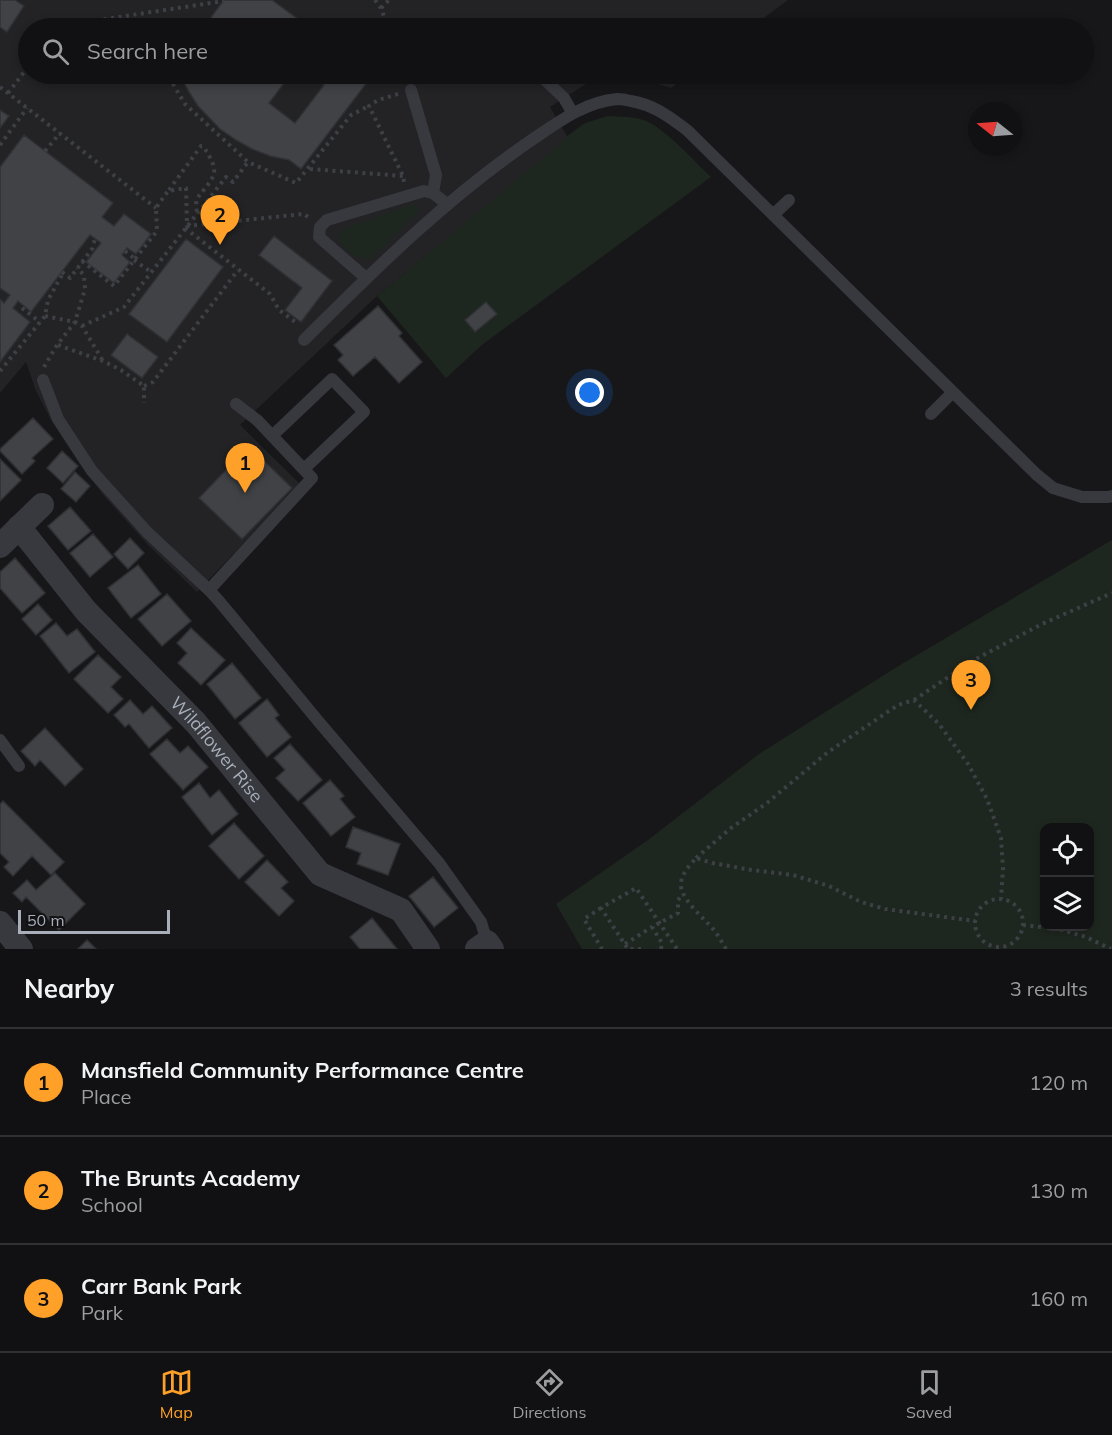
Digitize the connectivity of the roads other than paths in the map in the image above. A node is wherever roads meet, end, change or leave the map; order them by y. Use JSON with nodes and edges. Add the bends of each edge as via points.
{"nodes":[{"id":1,"x":549,"y":84,"type":"edge"},
{"id":2,"x":411,"y":90,"type":"road end"},
{"id":3,"x":572,"y":112,"type":"junction"},
{"id":4,"x":434,"y":193,"type":"junction"},
{"id":5,"x":789,"y":200,"type":"dead end"},
{"id":6,"x":447,"y":204,"type":"junction"},
{"id":7,"x":773,"y":215,"type":"junction"},
{"id":8,"x":366,"y":278,"type":"junction"},
{"id":9,"x":307,"y":337,"type":"road end"},
{"id":10,"x":43,"y":380,"type":"road end"},
{"id":11,"x":953,"y":392,"type":"junction"},
{"id":12,"x":236,"y":404,"type":"dead end"},
{"id":13,"x":931,"y":414,"type":"dead end"},
{"id":14,"x":272,"y":436,"type":"junction"},
{"id":15,"x":304,"y":469,"type":"junction"},
{"id":16,"x":1112,"y":496,"type":"edge"},
{"id":17,"x":42,"y":505,"type":"dead end"},
{"id":18,"x":19,"y":527,"type":"junction"},
{"id":19,"x":0,"y":546,"type":"edge"},
{"id":20,"x":209,"y":590,"type":"junction"},
{"id":21,"x":0,"y":740,"type":"edge"},
{"id":22,"x":19,"y":766,"type":"dead end"},
{"id":23,"x":485,"y":947,"type":"edge"},
{"id":24,"x":428,"y":949,"type":"edge"}],
"edges":[{"from":1,"to":3,"type":"lane"},
{"from":2,"to":4,"type":"lane","via":[[436,175]]},
{"from":3,"to":6,"type":"lane","via":[[508,155]]},
{"from":3,"to":7,"type":"lane","via":[[619,99],[661,110],[687,130]]},
{"from":4,"to":6,"type":"lane"},
{"from":4,"to":8,"type":"lane","via":[[424,191],[327,220],[320,227],[319,237]]},
{"from":5,"to":7,"type":"lane"},
{"from":6,"to":8,"type":"lane"},
{"from":7,"to":11,"type":"lane"},
{"from":8,"to":9,"type":"lane"},
{"from":10,"to":20,"type":"lane","via":[[58,419],[92,471],[147,532]]},
{"from":11,"to":13,"type":"lane"},
{"from":11,"to":16,"type":"lane","via":[[1053,488],[1082,497]]},
{"from":12,"to":14,"type":"lane"},
{"from":14,"to":15,"type":"lane"},
{"from":14,"to":15,"type":"lane","via":[[332,379],[364,412]]},
{"from":15,"to":20,"type":"lane","via":[[312,478]]},
{"from":17,"to":18,"type":"street"},
{"from":18,"to":19,"type":"street"},
{"from":18,"to":24,"type":"street","name":"Wildflower Rise","via":[[86,611],[196,723],[320,874],[401,910]]},
{"from":20,"to":23,"type":"lane","via":[[439,863],[481,922]]},
{"from":21,"to":22,"type":"lane"}]}
